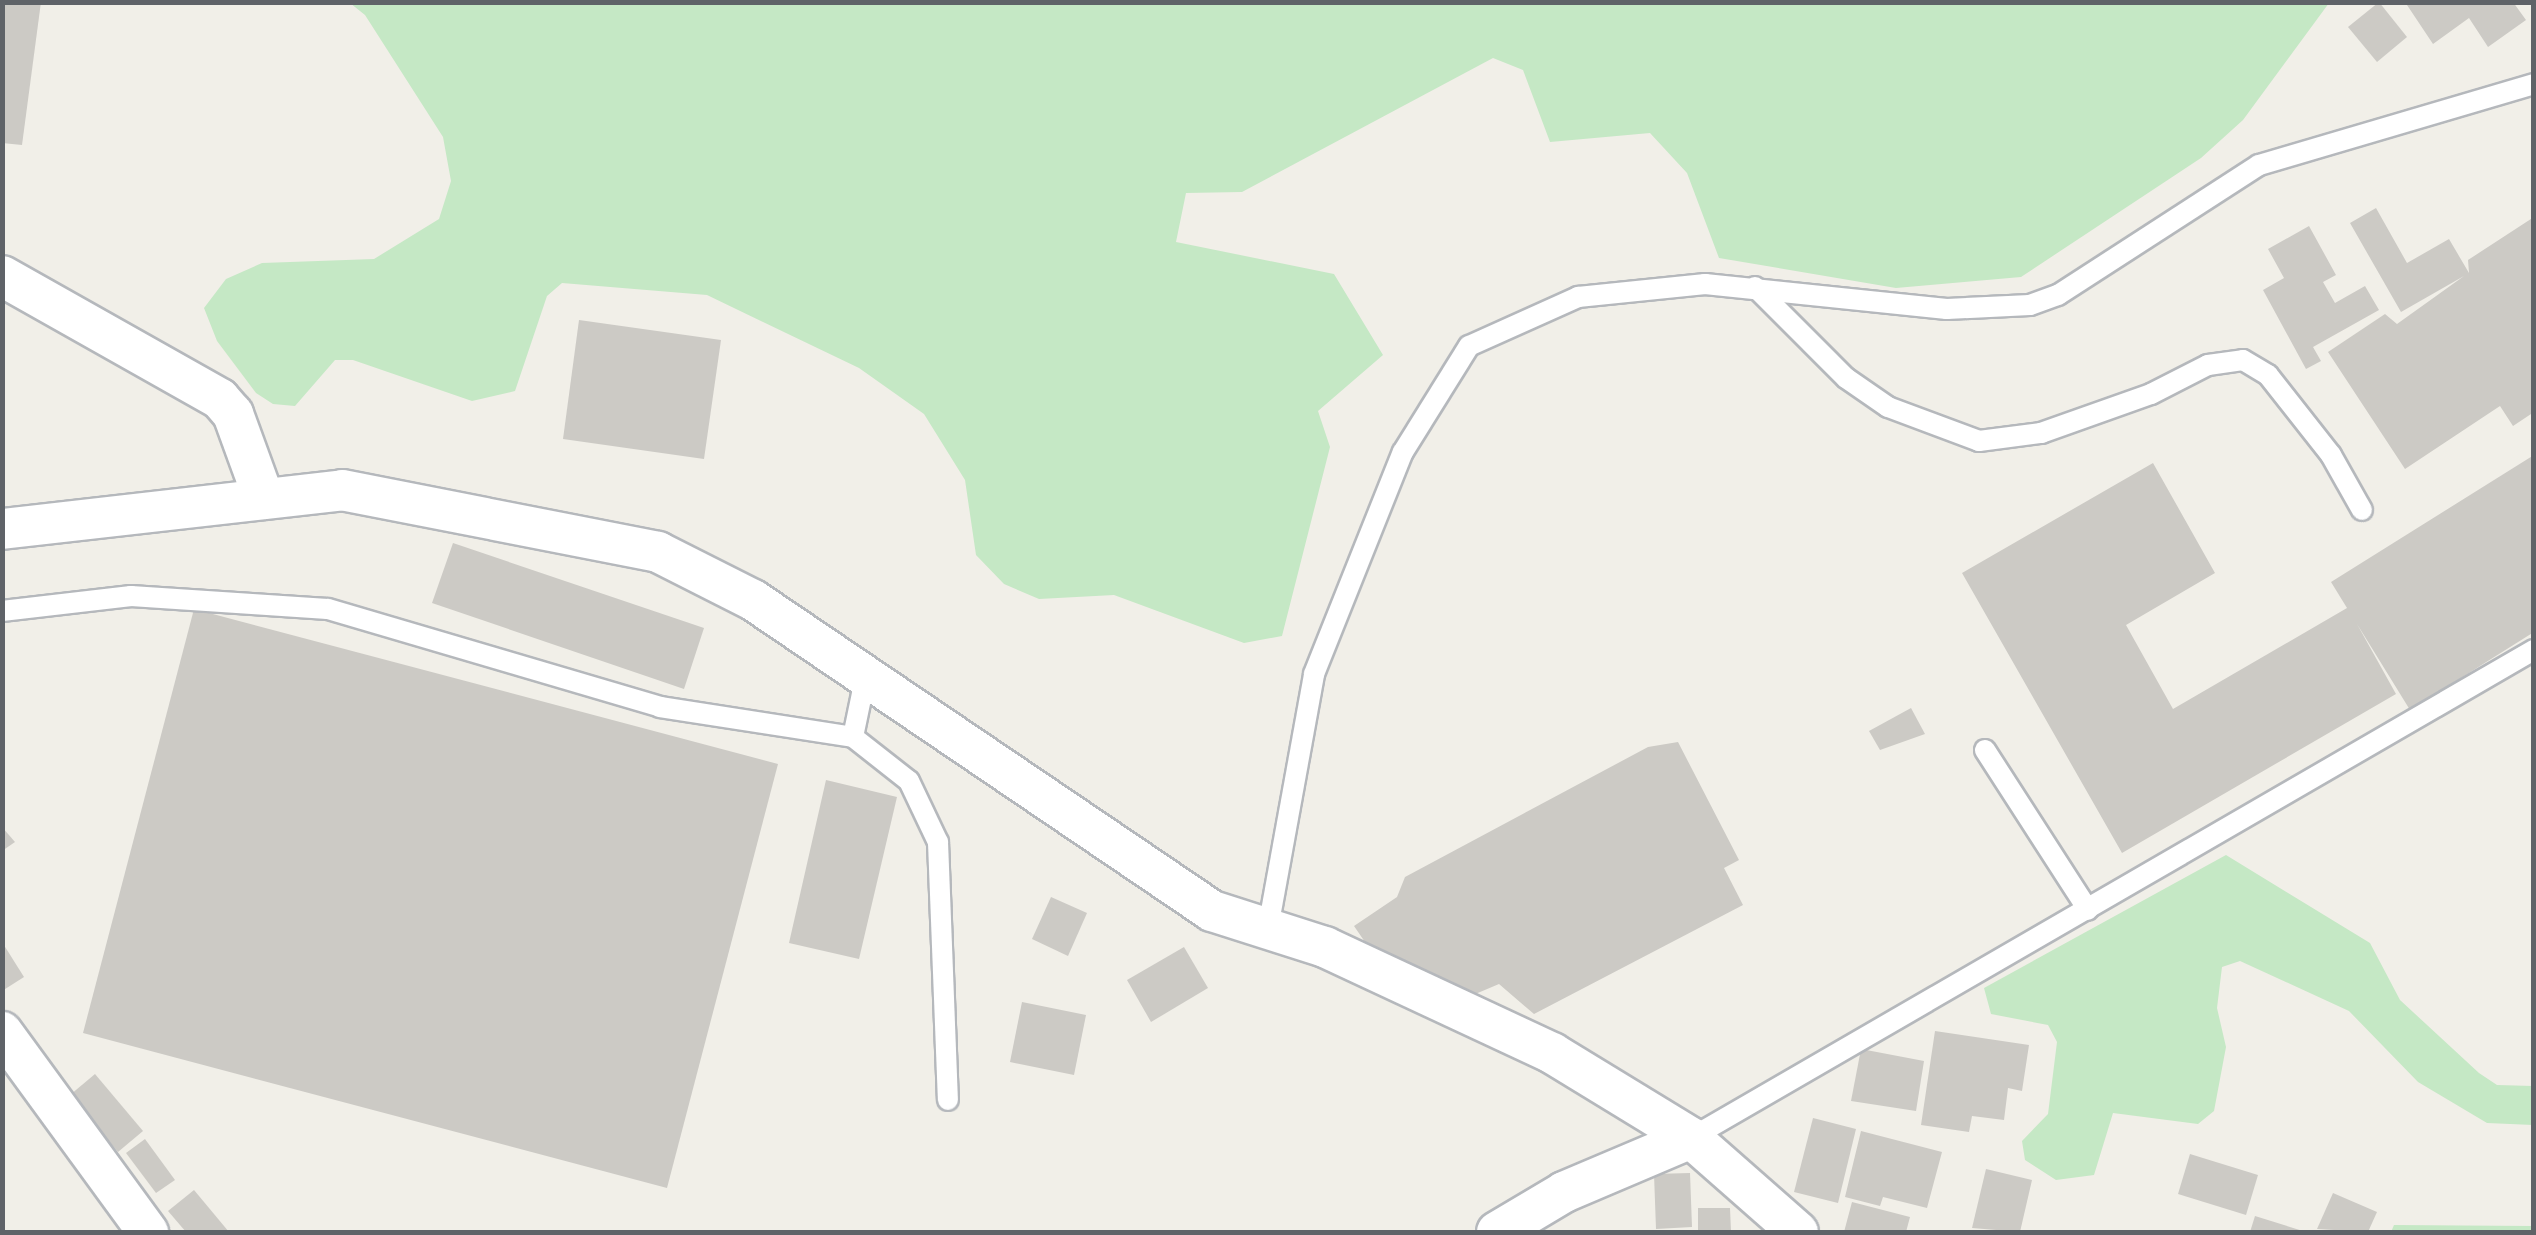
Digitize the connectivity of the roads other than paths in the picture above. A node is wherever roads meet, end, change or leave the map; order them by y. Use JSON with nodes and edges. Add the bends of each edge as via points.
{"nodes":[{"id":1,"x":2534,"y":84,"type":"edge"},
{"id":2,"x":2,"y":276,"type":"edge"},
{"id":3,"x":1754,"y":287,"type":"junction"},
{"id":4,"x":264,"y":499,"type":"junction"},
{"id":5,"x":2362,"y":510,"type":"dead end"},
{"id":6,"x":2,"y":529,"type":"edge"},
{"id":7,"x":2,"y":611,"type":"edge"},
{"id":8,"x":2534,"y":650,"type":"edge"},
{"id":9,"x":864,"y":678,"type":"junction"},
{"id":10,"x":852,"y":736,"type":"junction"},
{"id":11,"x":1985,"y":750,"type":"dead end"},
{"id":12,"x":2088,"y":910,"type":"junction"},
{"id":13,"x":1268,"y":928,"type":"junction"},
{"id":14,"x":2,"y":1032,"type":"edge"},
{"id":15,"x":948,"y":1100,"type":"dead end"},
{"id":16,"x":1691,"y":1138,"type":"junction"},
{"id":17,"x":148,"y":1232,"type":"edge"},
{"id":18,"x":1497,"y":1232,"type":"edge"},
{"id":19,"x":1798,"y":1232,"type":"edge"}],
"edges":[{"from":1,"to":3,"type":"lane","via":[[2259,165],[2058,295],[2030,305],[1962,310]]},
{"from":2,"to":4,"type":"street","via":[[220,399],[233,414]]},
{"from":3,"to":5,"type":"lane","via":[[1860,388],[1926,426],[1979,441],[2041,432],[2151,394],[2208,365],[2243,360],[2268,375],[2331,455]]},
{"from":3,"to":13,"type":"lane","via":[[1705,284],[1578,296],[1469,346],[1403,452],[1314,674]]},
{"from":4,"to":6,"type":"street"},
{"from":4,"to":9,"type":"street","via":[[331,490],[372,494],[658,552],[753,600]]},
{"from":7,"to":10,"type":"lane","via":[[131,596],[328,608],[660,707]]},
{"from":8,"to":12,"type":"lane"},
{"from":9,"to":10,"type":"lane"},
{"from":9,"to":13,"type":"street","via":[[1196,902]]},
{"from":10,"to":15,"type":"lane","via":[[909,781],[938,842]]},
{"from":11,"to":12,"type":"lane"},
{"from":12,"to":16,"type":"lane"},
{"from":13,"to":16,"type":"street","via":[[1518,1033]]},
{"from":14,"to":17,"type":"street"},
{"from":16,"to":18,"type":"street","via":[[1564,1192]]},
{"from":16,"to":19,"type":"street"}]}
